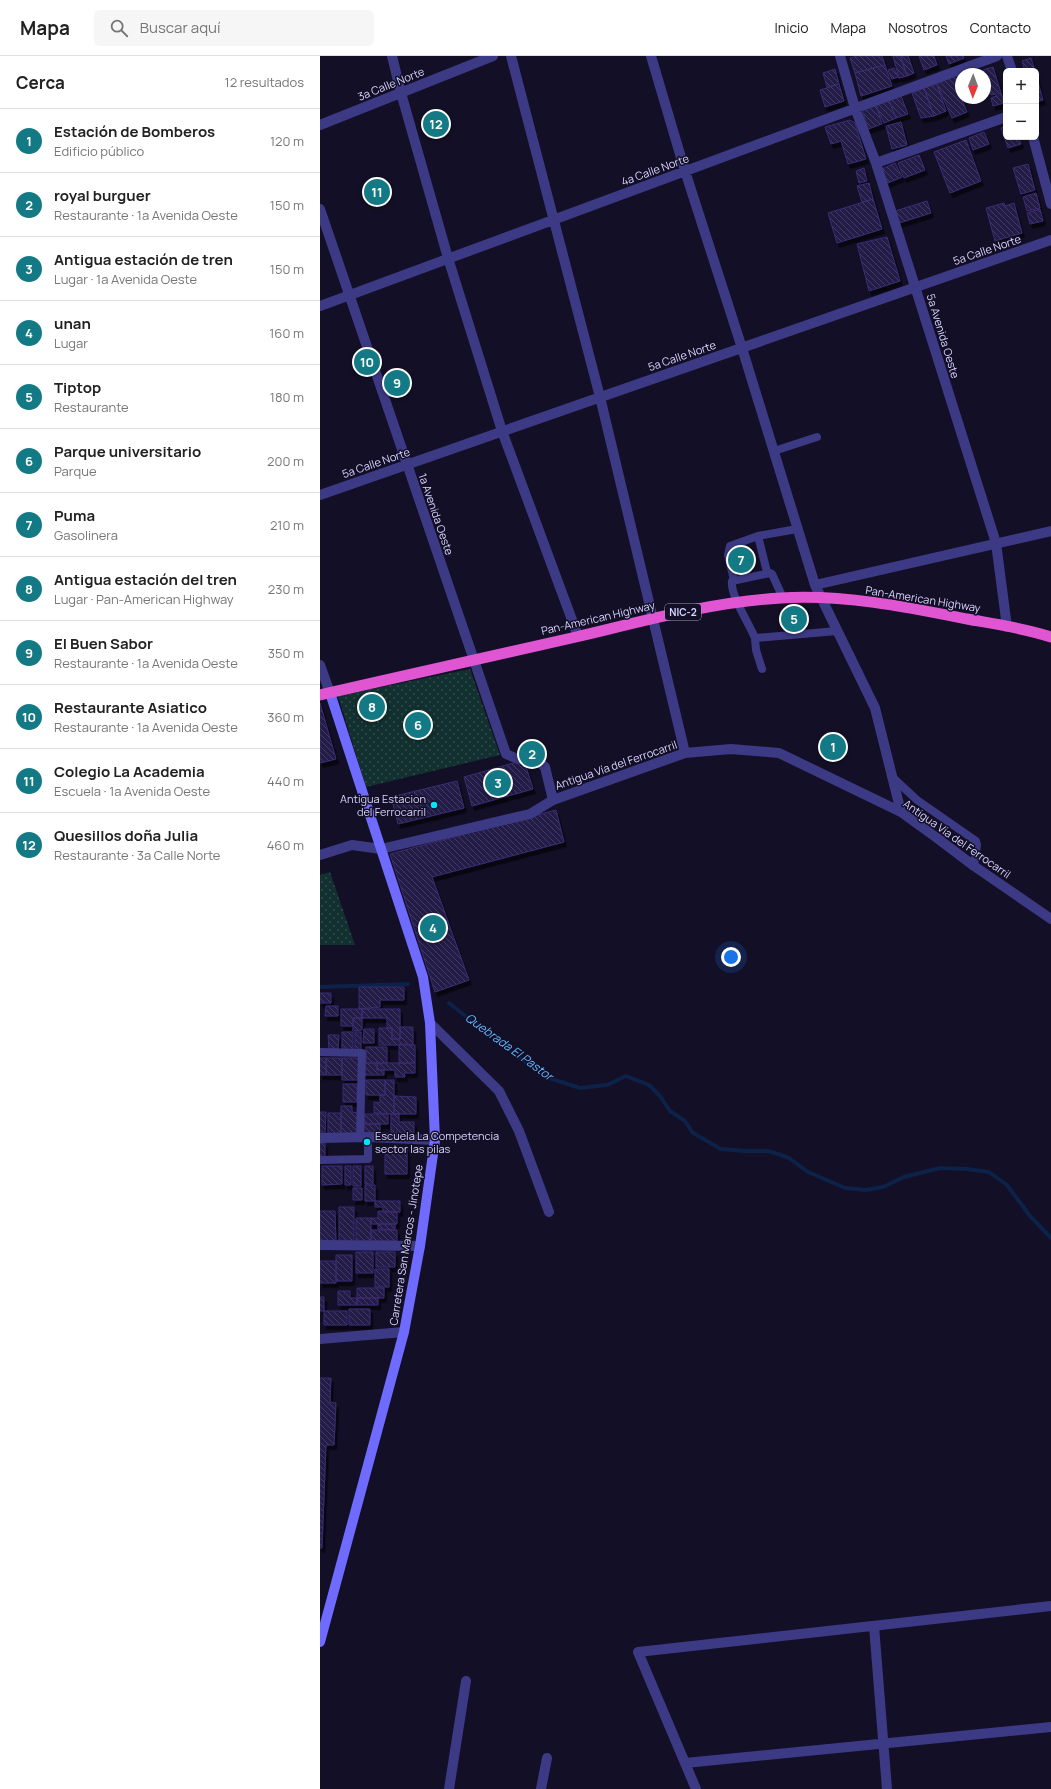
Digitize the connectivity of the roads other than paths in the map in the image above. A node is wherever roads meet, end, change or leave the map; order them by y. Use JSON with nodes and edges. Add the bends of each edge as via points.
{"nodes":[{"id":1,"x":392,"y":56,"type":"edge"},
{"id":2,"x":493,"y":56,"type":"edge"},
{"id":3,"x":511,"y":56,"type":"edge"},
{"id":4,"x":651,"y":56,"type":"edge"},
{"id":5,"x":840,"y":56,"type":"edge"},
{"id":6,"x":997,"y":56,"type":"edge"},
{"id":7,"x":1006,"y":56,"type":"edge"},
{"id":8,"x":1011,"y":68,"type":"edge"},
{"id":9,"x":401,"y":93,"type":"junction"},
{"id":10,"x":855,"y":108,"type":"junction"},
{"id":11,"x":1003,"y":118,"type":"edge"},
{"id":12,"x":320,"y":125,"type":"edge"},
{"id":13,"x":1034,"y":140,"type":"edge"},
{"id":14,"x":876,"y":163,"type":"junction"},
{"id":15,"x":685,"y":171,"type":"junction"},
{"id":16,"x":1051,"y":204,"type":"edge"},
{"id":17,"x":320,"y":209,"type":"edge"},
{"id":18,"x":553,"y":220,"type":"junction"},
{"id":19,"x":1051,"y":240,"type":"edge"},
{"id":20,"x":448,"y":258,"type":"junction"},
{"id":21,"x":916,"y":288,"type":"junction"},
{"id":22,"x":349,"y":296,"type":"junction"},
{"id":23,"x":320,"y":306,"type":"edge"},
{"id":24,"x":742,"y":348,"type":"junction"},
{"id":25,"x":600,"y":397,"type":"junction"},
{"id":26,"x":502,"y":431,"type":"junction"},
{"id":27,"x":818,"y":437,"type":"dead end"},
{"id":28,"x":774,"y":451,"type":"junction"},
{"id":29,"x":407,"y":465,"type":"junction"},
{"id":30,"x":320,"y":495,"type":"edge"},
{"id":31,"x":797,"y":529,"type":"junction"},
{"id":32,"x":1051,"y":530,"type":"edge"},
{"id":33,"x":758,"y":536,"type":"junction"},
{"id":34,"x":996,"y":542,"type":"junction"},
{"id":35,"x":767,"y":572,"type":"junction"},
{"id":36,"x":734,"y":580,"type":"junction"},
{"id":37,"x":815,"y":585,"type":"junction"},
{"id":38,"x":783,"y":598,"type":"junction"},
{"id":39,"x":821,"y":598,"type":"junction"},
{"id":40,"x":736,"y":602,"type":"junction"},
{"id":41,"x":652,"y":617,"type":"junction"},
{"id":42,"x":1007,"y":627,"type":"junction"},
{"id":43,"x":837,"y":631,"type":"junction"},
{"id":44,"x":578,"y":636,"type":"junction"},
{"id":45,"x":1051,"y":637,"type":"edge"},
{"id":46,"x":755,"y":638,"type":"junction"},
{"id":47,"x":474,"y":660,"type":"junction"},
{"id":48,"x":320,"y":665,"type":"edge"},
{"id":49,"x":762,"y":669,"type":"dead end"},
{"id":50,"x":325,"y":694,"type":"edge"},
{"id":51,"x":685,"y":754,"type":"junction"},
{"id":52,"x":891,"y":776,"type":"junction"},
{"id":53,"x":553,"y":800,"type":"junction"},
{"id":54,"x":901,"y":812,"type":"junction"},
{"id":55,"x":381,"y":849,"type":"junction"},
{"id":56,"x":320,"y":855,"type":"edge"},
{"id":57,"x":974,"y":866,"type":"junction"},
{"id":58,"x":1051,"y":919,"type":"edge"},
{"id":59,"x":430,"y":1023,"type":"junction"},
{"id":60,"x":320,"y":1052,"type":"edge"},
{"id":61,"x":364,"y":1137,"type":"junction"},
{"id":62,"x":320,"y":1138,"type":"edge"},
{"id":63,"x":435,"y":1140,"type":"junction"},
{"id":64,"x":320,"y":1160,"type":"edge"},
{"id":65,"x":549,"y":1212,"type":"dead end"},
{"id":66,"x":320,"y":1245,"type":"edge"},
{"id":67,"x":420,"y":1246,"type":"junction"},
{"id":68,"x":404,"y":1332,"type":"junction"},
{"id":69,"x":320,"y":1339,"type":"edge"},
{"id":70,"x":1051,"y":1606,"type":"edge"},
{"id":71,"x":874,"y":1626,"type":"junction"},
{"id":72,"x":320,"y":1642,"type":"edge"},
{"id":73,"x":466,"y":1681,"type":"dead end"},
{"id":74,"x":1051,"y":1727,"type":"edge"},
{"id":75,"x":883,"y":1744,"type":"junction"},
{"id":76,"x":547,"y":1758,"type":"dead end"},
{"id":77,"x":685,"y":1763,"type":"junction"},
{"id":78,"x":449,"y":1789,"type":"edge"},
{"id":79,"x":542,"y":1789,"type":"edge"},
{"id":80,"x":696,"y":1789,"type":"edge"},
{"id":81,"x":887,"y":1789,"type":"edge"}],
"edges":[{"from":1,"to":9,"type":"street"},
{"from":2,"to":9,"type":"street","name":"3a Calle Norte"},
{"from":3,"to":18,"type":"street"},
{"from":4,"to":15,"type":"street"},
{"from":5,"to":10,"type":"street","name":"5a Avenida Oeste"},
{"from":6,"to":10,"type":"street","name":"4a Calle Norte"},
{"from":7,"to":8,"type":"street"},
{"from":9,"to":12,"type":"street","name":"3a Calle Norte"},
{"from":9,"to":20,"type":"street"},
{"from":10,"to":14,"type":"street","name":"5a Avenida Oeste"},
{"from":10,"to":15,"type":"street","name":"4a Calle Norte"},
{"from":11,"to":14,"type":"street"},
{"from":13,"to":16,"type":"street"},
{"from":14,"to":21,"type":"street","name":"5a Avenida Oeste"},
{"from":15,"to":18,"type":"street","name":"4a Calle Norte"},
{"from":15,"to":24,"type":"street"},
{"from":17,"to":22,"type":"street","name":"1a Avenida Oeste"},
{"from":18,"to":20,"type":"street","name":"4a Calle Norte"},
{"from":18,"to":25,"type":"street"},
{"from":19,"to":21,"type":"street","name":"5a Calle Norte"},
{"from":20,"to":22,"type":"street","name":"4a Calle Norte"},
{"from":20,"to":26,"type":"street"},
{"from":21,"to":24,"type":"street","name":"5a Calle Norte"},
{"from":21,"to":34,"type":"street","name":"5a Avenida Oeste"},
{"from":22,"to":23,"type":"street","name":"4a Calle Norte"},
{"from":22,"to":29,"type":"street","name":"1a Avenida Oeste"},
{"from":24,"to":25,"type":"street","name":"5a Calle Norte"},
{"from":24,"to":28,"type":"street"},
{"from":25,"to":26,"type":"street","name":"5a Calle Norte"},
{"from":25,"to":41,"type":"street"},
{"from":26,"to":29,"type":"street","name":"5a Calle Norte"},
{"from":26,"to":44,"type":"street"},
{"from":27,"to":28,"type":"lane"},
{"from":28,"to":31,"type":"street"},
{"from":29,"to":30,"type":"street","name":"5a Calle Norte"},
{"from":29,"to":47,"type":"street","name":"1a Avenida Oeste"},
{"from":31,"to":33,"type":"lane"},
{"from":31,"to":37,"type":"street"},
{"from":32,"to":34,"type":"street"},
{"from":33,"to":35,"type":"lane"},
{"from":33,"to":36,"type":"lane","via":[[730,546],[728,556]]},
{"from":34,"to":37,"type":"street"},
{"from":34,"to":42,"type":"street","name":"5a Avenida Oeste"},
{"from":35,"to":36,"type":"lane"},
{"from":35,"to":38,"type":"lane","via":[[772,574]]},
{"from":36,"to":40,"type":"lane","via":[[732,582]]},
{"from":37,"to":39,"type":"street"},
{"from":38,"to":39,"type":"highway","name":"Pan-American Highway","number":"NIC-2"},
{"from":38,"to":40,"type":"highway","name":"Pan-American Highway","number":"NIC-2"},
{"from":39,"to":42,"type":"highway","name":"Pan-American Highway","number":"NIC-2","via":[[876,603]]},
{"from":39,"to":43,"type":"street"},
{"from":40,"to":41,"type":"highway","name":"Pan-American Highway","number":"NIC-2"},
{"from":40,"to":46,"type":"lane"},
{"from":41,"to":44,"type":"highway","name":"Pan-American Highway","number":"NIC-2"},
{"from":41,"to":51,"type":"street"},
{"from":42,"to":45,"type":"highway","name":"Pan-American Highway","number":"NIC-2"},
{"from":43,"to":46,"type":"lane"},
{"from":43,"to":52,"type":"street","via":[[875,708]]},
{"from":44,"to":47,"type":"highway","name":"Pan-American Highway","number":"NIC-2"},
{"from":46,"to":49,"type":"lane"},
{"from":47,"to":50,"type":"highway","name":"Pan-American Highway","number":"NIC-2"},
{"from":47,"to":53,"type":"street","name":"1a Avenida Oeste","via":[[506,754],[518,759],[533,756],[545,767]]},
{"from":48,"to":50,"type":"street"},
{"from":50,"to":55,"type":"main road","name":"Carretera San Marcos - Jinotepe"},
{"from":51,"to":53,"type":"street","name":"Antigua Vía del Ferrocarril"},
{"from":51,"to":54,"type":"street","name":"Antigua Vía del Ferrocarril","via":[[731,749],[779,753]]},
{"from":52,"to":54,"type":"street"},
{"from":52,"to":57,"type":"lane","via":[[917,800],[976,841]]},
{"from":53,"to":55,"type":"street","name":"Antigua Vía del Ferrocarril","via":[[530,814]]},
{"from":54,"to":57,"type":"street","name":"Antigua Vía del Ferrocarril"},
{"from":55,"to":56,"type":"street","name":"Antigua Vía del Ferrocarril","via":[[352,845]]},
{"from":55,"to":59,"type":"main road","name":"Carretera San Marcos - Jinotepe","via":[[423,976]]},
{"from":57,"to":58,"type":"street","name":"Antigua Vía del Ferrocarril"},
{"from":59,"to":63,"type":"main road","name":"Carretera San Marcos - Jinotepe"},
{"from":59,"to":65,"type":"street","via":[[499,1092],[519,1131]]},
{"from":60,"to":61,"type":"lane","via":[[362,1052]]},
{"from":61,"to":62,"type":"street"},
{"from":61,"to":63,"type":"street"},
{"from":61,"to":64,"type":"lane","via":[[368,1159]]},
{"from":63,"to":67,"type":"main road","name":"Carretera San Marcos - Jinotepe"},
{"from":66,"to":67,"type":"street"},
{"from":67,"to":68,"type":"main road","name":"Carretera San Marcos - Jinotepe"},
{"from":68,"to":69,"type":"street"},
{"from":68,"to":72,"type":"main road","name":"Carretera San Marcos - Jinotepe"},
{"from":70,"to":71,"type":"street"},
{"from":71,"to":75,"type":"street"},
{"from":71,"to":77,"type":"street","via":[[638,1652]]},
{"from":73,"to":78,"type":"street"},
{"from":74,"to":75,"type":"street"},
{"from":75,"to":77,"type":"street"},
{"from":75,"to":81,"type":"street"},
{"from":76,"to":79,"type":"street"},
{"from":77,"to":80,"type":"street"}]}
